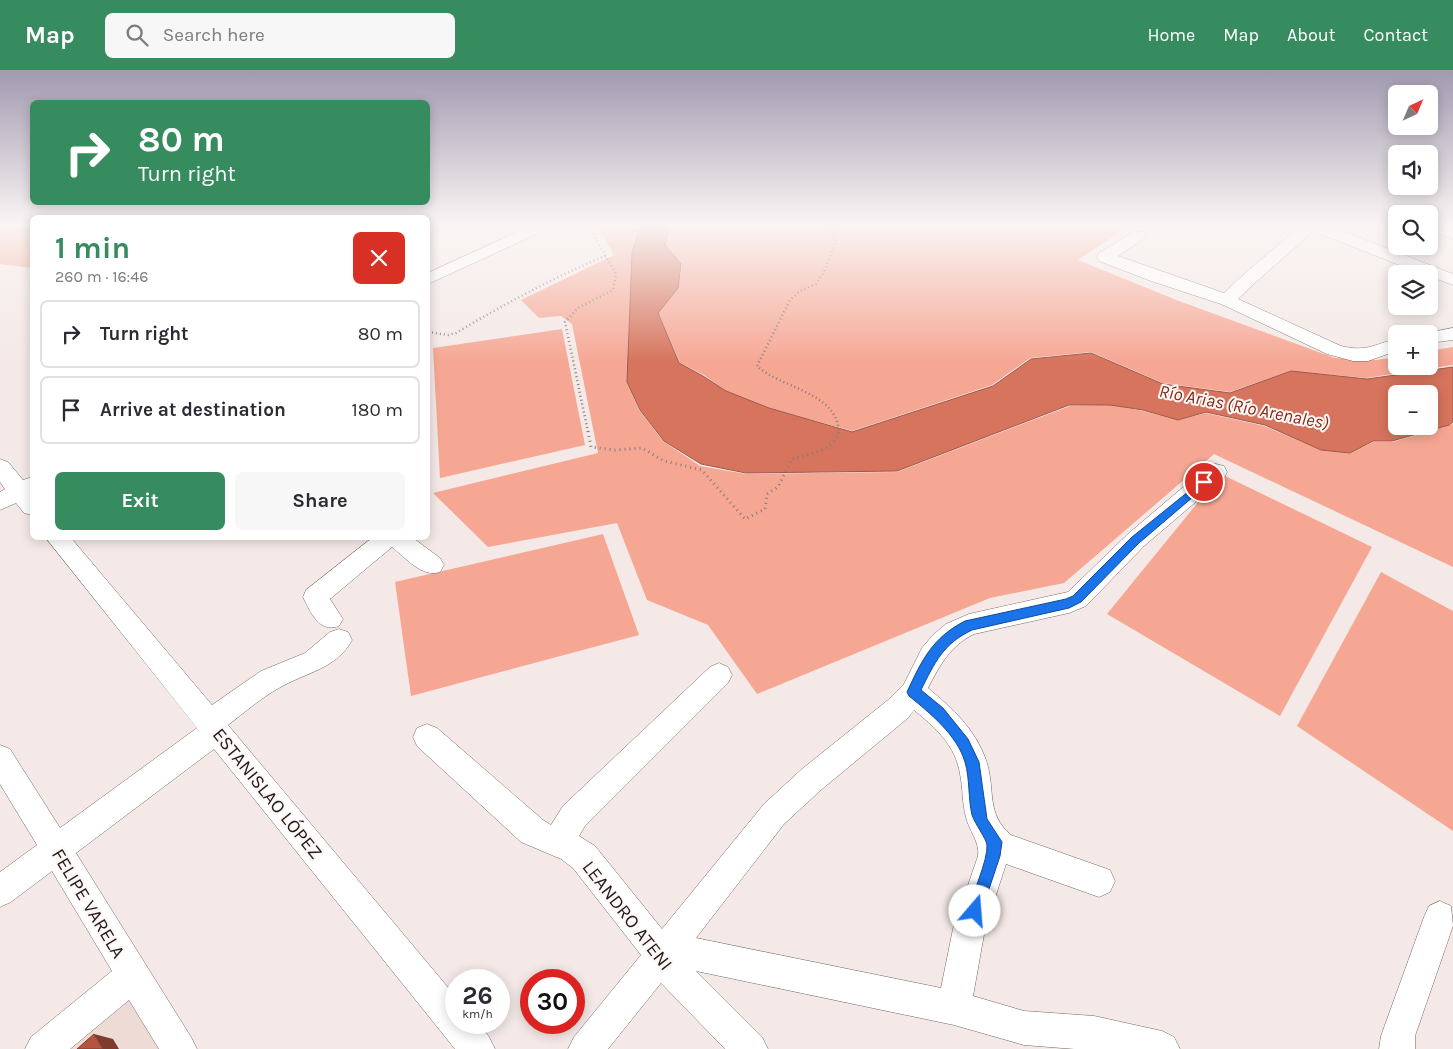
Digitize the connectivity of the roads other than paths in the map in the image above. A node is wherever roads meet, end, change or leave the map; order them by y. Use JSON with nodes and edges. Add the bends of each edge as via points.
{"nodes":[{"id":1,"x":446,"y":271,"type":"edge"},
{"id":2,"x":1141,"y":271,"type":"edge"},
{"id":3,"x":1258,"y":271,"type":"edge"},
{"id":4,"x":1429,"y":271,"type":"edge"},
{"id":5,"x":430,"y":278,"type":"edge"},
{"id":6,"x":1453,"y":280,"type":"edge"},
{"id":7,"x":1227,"y":300,"type":"junction"},
{"id":8,"x":1453,"y":334,"type":"edge"},
{"id":9,"x":1438,"y":336,"type":"edge"},
{"id":10,"x":1388,"y":347,"type":"edge"},
{"id":11,"x":0,"y":467,"type":"edge"},
{"id":12,"x":1216,"y":472,"type":"dead end"},
{"id":13,"x":28,"y":495,"type":"edge"},
{"id":14,"x":0,"y":502,"type":"edge"},
{"id":15,"x":60,"y":540,"type":"edge"},
{"id":16,"x":386,"y":540,"type":"edge"},
{"id":17,"x":400,"y":540,"type":"edge"},
{"id":18,"x":432,"y":565,"type":"dead end"},
{"id":19,"x":719,"y":676,"type":"dead end"},
{"id":20,"x":913,"y":692,"type":"junction"},
{"id":21,"x":213,"y":726,"type":"junction"},
{"id":22,"x":427,"y":737,"type":"dead end"},
{"id":23,"x":0,"y":758,"type":"edge"},
{"id":24,"x":558,"y":842,"type":"junction"},
{"id":25,"x":995,"y":842,"type":"junction"},
{"id":26,"x":56,"y":849,"type":"junction"},
{"id":27,"x":1099,"y":881,"type":"dead end"},
{"id":28,"x":0,"y":891,"type":"edge"},
{"id":29,"x":1440,"y":917,"type":"dead end"},
{"id":30,"x":661,"y":957,"type":"junction"},
{"id":31,"x":133,"y":975,"type":"junction"},
{"id":32,"x":954,"y":1008,"type":"junction"},
{"id":33,"x":1029,"y":1039,"type":"edge"},
{"id":34,"x":43,"y":1049,"type":"edge"},
{"id":35,"x":179,"y":1049,"type":"edge"},
{"id":36,"x":477,"y":1049,"type":"edge"},
{"id":37,"x":586,"y":1049,"type":"edge"},
{"id":38,"x":750,"y":1049,"type":"edge"},
{"id":39,"x":1162,"y":1049,"type":"edge"},
{"id":40,"x":1397,"y":1049,"type":"edge"}],
"edges":[{"from":1,"to":5,"type":"street"},
{"from":2,"to":7,"type":"street"},
{"from":3,"to":7,"type":"street"},
{"from":4,"to":6,"type":"street"},
{"from":7,"to":10,"type":"street","via":[[1353,356],[1368,355]]},
{"from":8,"to":9,"type":"street"},
{"from":11,"to":13,"type":"street"},
{"from":12,"to":20,"type":"street","via":[[1136,540],[1069,604],[986,620],[955,632],[932,656]]},
{"from":13,"to":14,"type":"street"},
{"from":15,"to":21,"type":"street","name":"ESTANISLAO LÓPEZ"},
{"from":16,"to":21,"type":"street","via":[[315,597],[334,630],[314,661],[270,679]]},
{"from":17,"to":18,"type":"street"},
{"from":19,"to":24,"type":"street","via":[[574,816]]},
{"from":20,"to":25,"type":"street","via":[[938,712],[964,743],[972,762],[981,822]]},
{"from":20,"to":30,"type":"street","via":[[898,709],[774,814]]},
{"from":21,"to":26,"type":"street"},
{"from":21,"to":36,"type":"street","name":"ESTANISLAO LÓPEZ"},
{"from":22,"to":24,"type":"street","name":"LEANDRO ATENI","via":[[532,831]]},
{"from":23,"to":26,"type":"street","name":"FELIPE VARELA"},
{"from":24,"to":30,"type":"street","name":"LEANDRO ATENI","via":[[584,857]]},
{"from":25,"to":27,"type":"street"},
{"from":25,"to":32,"type":"street","via":[[969,929]]},
{"from":26,"to":28,"type":"street"},
{"from":26,"to":31,"type":"street","name":"FELIPE VARELA"},
{"from":29,"to":40,"type":"street","via":[[1398,1036]]},
{"from":30,"to":32,"type":"street","via":[[684,953],[700,955]]},
{"from":30,"to":37,"type":"street"},
{"from":30,"to":38,"type":"street","name":"LEANDRO ATENI"},
{"from":31,"to":34,"type":"street"},
{"from":31,"to":35,"type":"street","name":"FELIPE VARELA"},
{"from":32,"to":33,"type":"street"},
{"from":33,"to":39,"type":"street","via":[[1094,1034]]}]}
